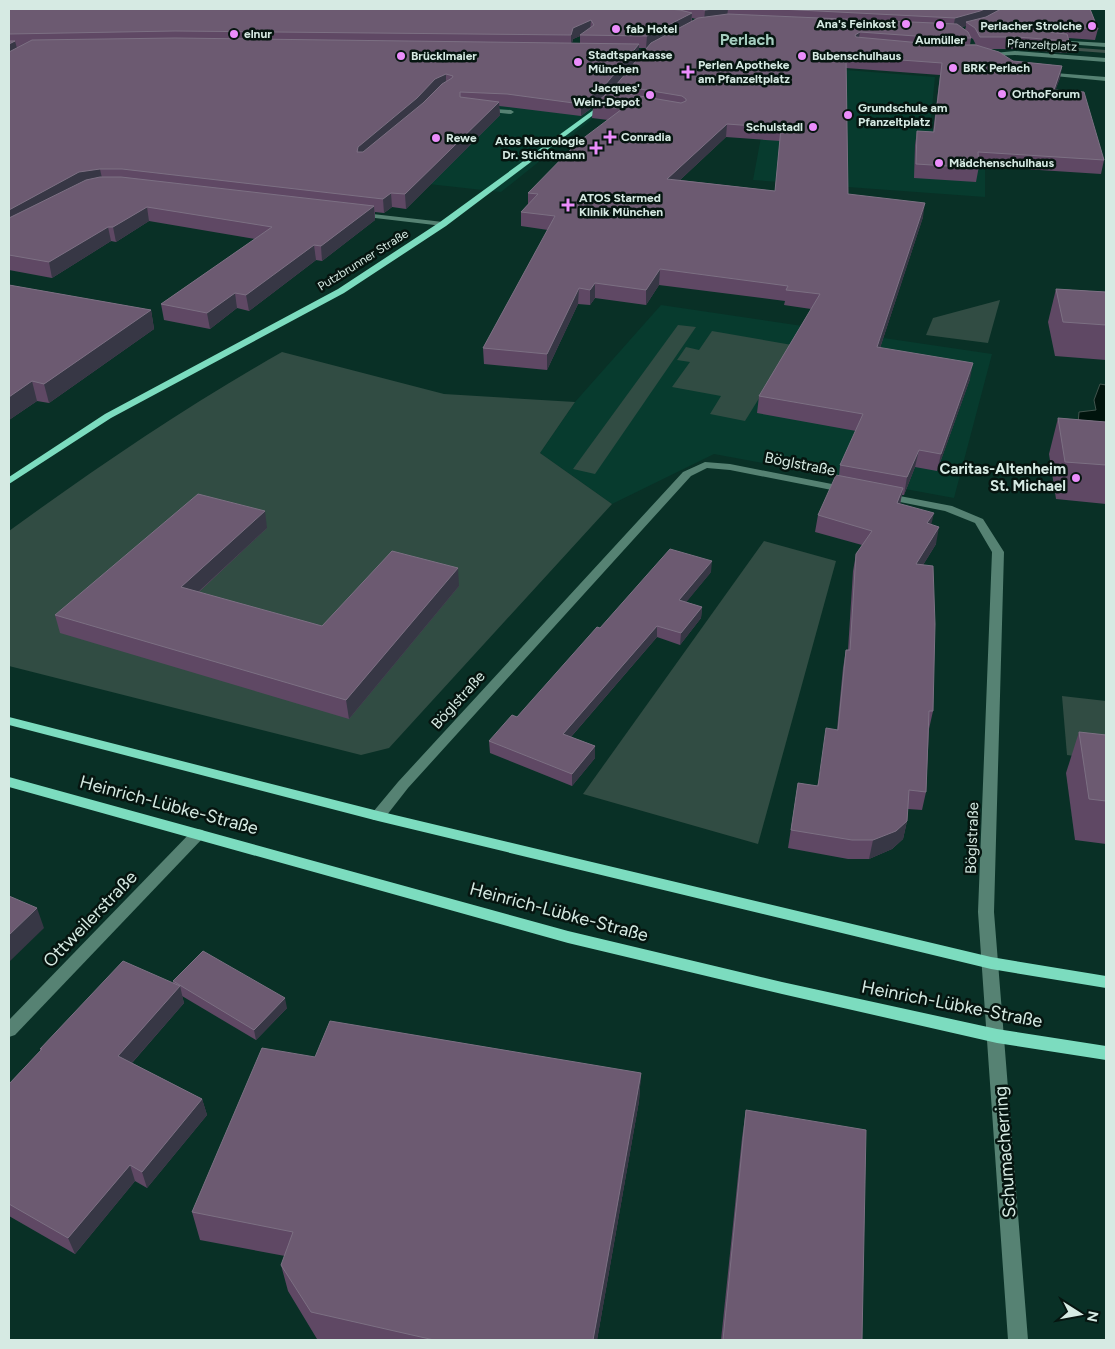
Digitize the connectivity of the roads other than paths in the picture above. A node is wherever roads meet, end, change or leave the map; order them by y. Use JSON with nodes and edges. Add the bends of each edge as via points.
{"nodes":[{"id":1,"x":1042,"y":40,"type":"edge"},
{"id":2,"x":1106,"y":45,"type":"edge"},
{"id":3,"x":1106,"y":60,"type":"edge"},
{"id":4,"x":1000,"y":61,"type":"edge"},
{"id":5,"x":1040,"y":72,"type":"edge"},
{"id":6,"x":630,"y":73,"type":"edge"},
{"id":7,"x":1106,"y":79,"type":"edge"},
{"id":8,"x":472,"y":108,"type":"edge"},
{"id":9,"x":511,"y":112,"type":"edge"},
{"id":10,"x":351,"y":213,"type":"edge"},
{"id":11,"x":443,"y":224,"type":"junction"},
{"id":12,"x":9,"y":481,"type":"edge"},
{"id":13,"x":858,"y":492,"type":"edge"},
{"id":14,"x":877,"y":495,"type":"edge"},
{"id":15,"x":9,"y":721,"type":"edge"},
{"id":16,"x":9,"y":782,"type":"edge"},
{"id":17,"x":378,"y":816,"type":"junction"},
{"id":18,"x":198,"y":834,"type":"junction"},
{"id":19,"x":991,"y":963,"type":"junction"},
{"id":20,"x":1106,"y":982,"type":"edge"},
{"id":21,"x":9,"y":1030,"type":"edge"},
{"id":22,"x":997,"y":1036,"type":"junction"},
{"id":23,"x":1106,"y":1053,"type":"edge"},
{"id":24,"x":1018,"y":1340,"type":"edge"}],
"edges":[{"from":1,"to":2,"type":"street","name":"Pfanzeltplatz"},
{"from":3,"to":4,"type":"street","name":"Pfanzeltplatz","via":[[976,54]]},
{"from":5,"to":7,"type":"street","name":"Pfanzeltplatz"},
{"from":6,"to":11,"type":"main road","name":"Putzbrunner Straße","via":[[611,100]]},
{"from":8,"to":9,"type":"street"},
{"from":10,"to":11,"type":"street"},
{"from":11,"to":12,"type":"main road","name":"Putzbrunner Straße","via":[[341,291],[108,416]]},
{"from":13,"to":17,"type":"street","name":"Böglstraße","via":[[730,466],[705,465],[687,474]]},
{"from":14,"to":19,"type":"street","name":"Böglstraße","via":[[948,508],[979,521],[998,552],[986,912]]},
{"from":15,"to":17,"type":"main road"},
{"from":16,"to":18,"type":"main road","name":"Heinrich-Lübke-Straße"},
{"from":17,"to":19,"type":"main road"},
{"from":18,"to":21,"type":"street","name":"Ottweilerstraße"},
{"from":18,"to":22,"type":"main road","name":"Heinrich-Lübke-Straße","via":[[568,937]]},
{"from":19,"to":20,"type":"main road"},
{"from":19,"to":22,"type":"street","name":"Schumacherring"},
{"from":22,"to":23,"type":"main road","name":"Heinrich-Lübke-Straße"},
{"from":22,"to":24,"type":"street","name":"Schumacherring"}]}
